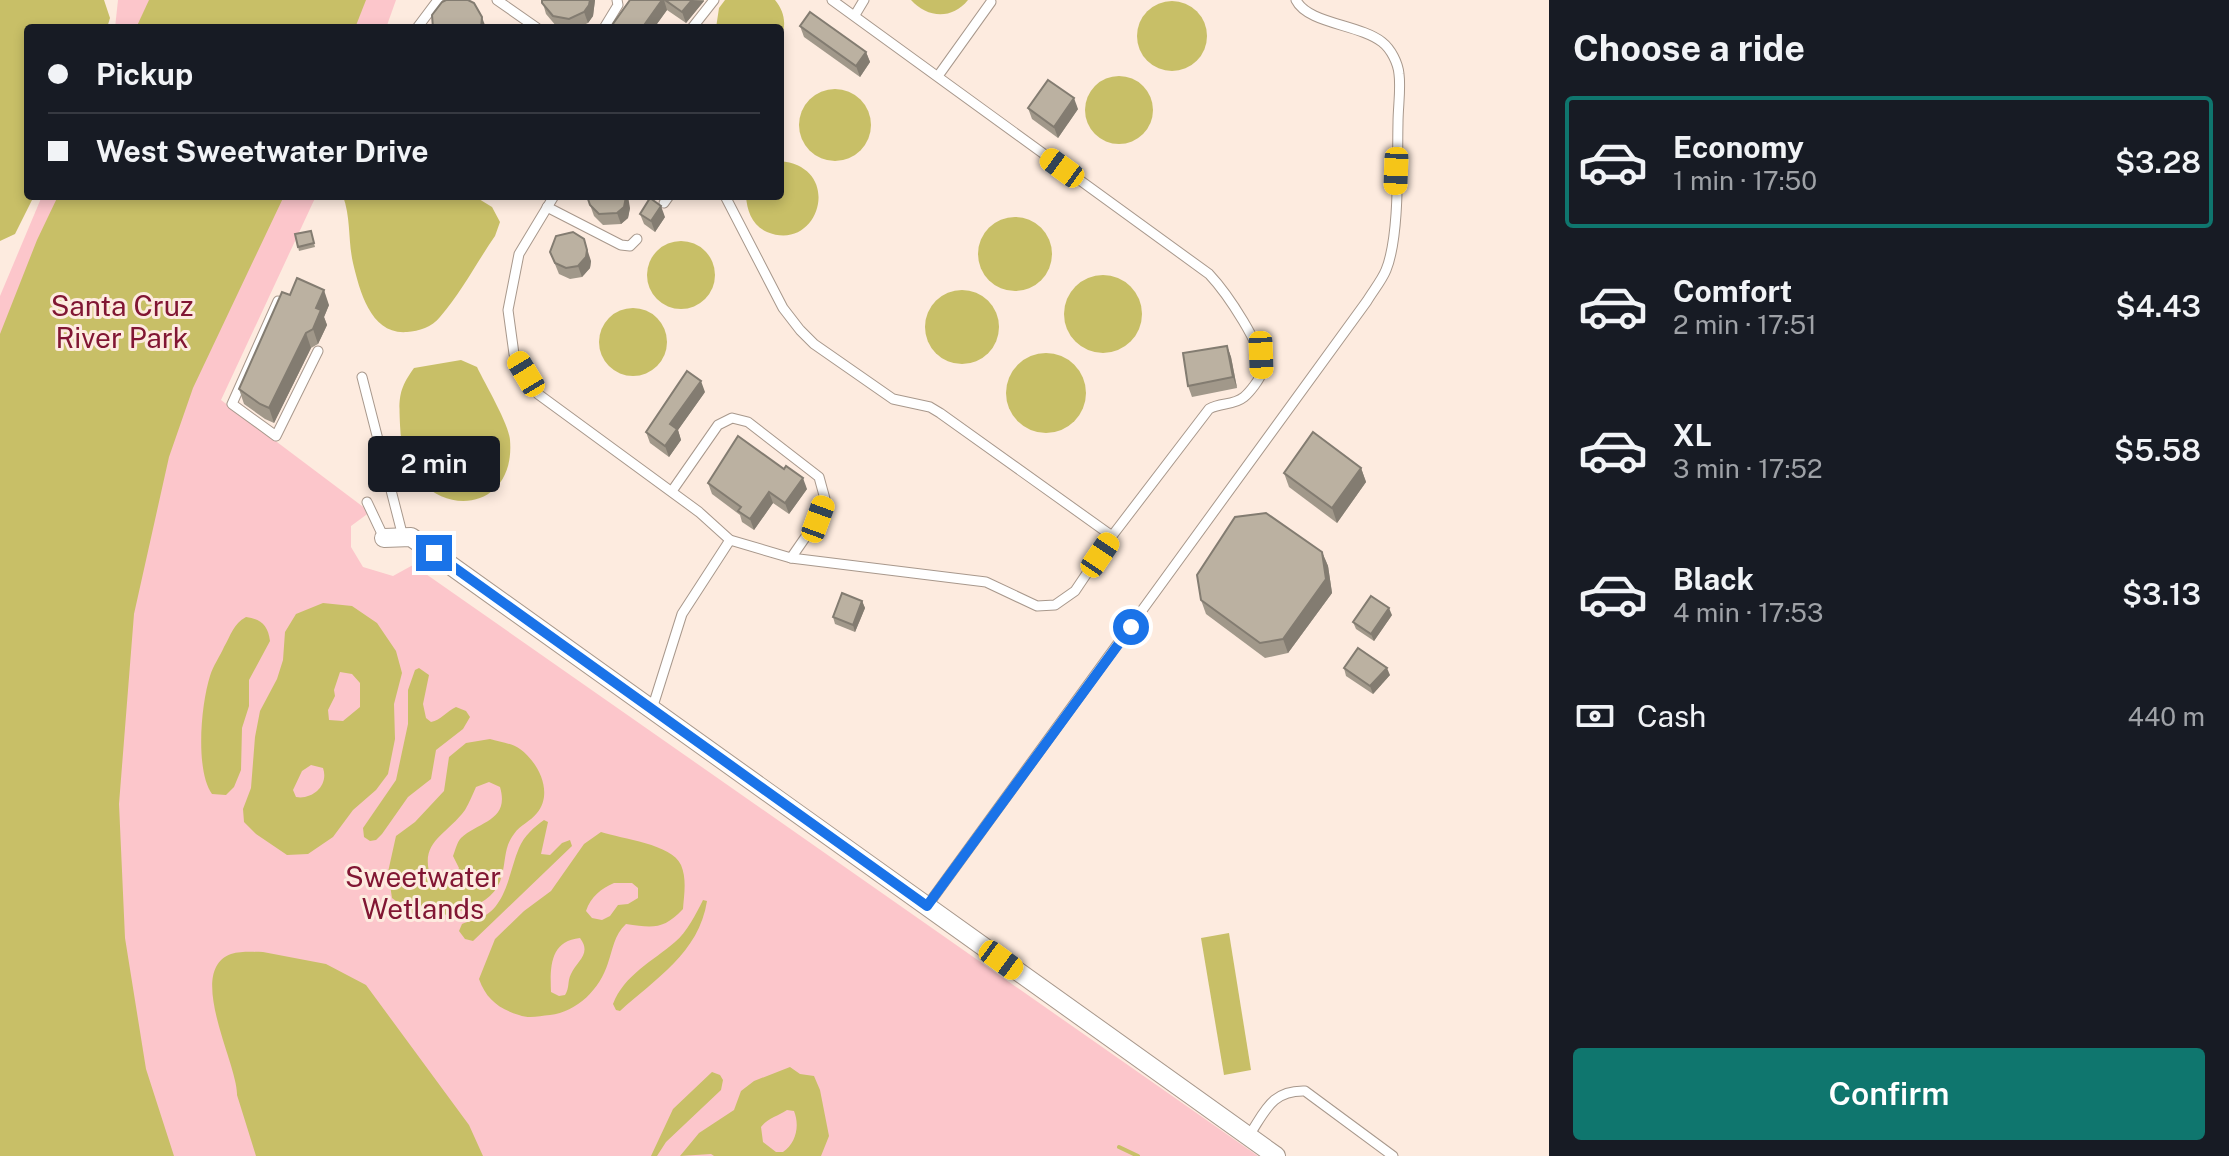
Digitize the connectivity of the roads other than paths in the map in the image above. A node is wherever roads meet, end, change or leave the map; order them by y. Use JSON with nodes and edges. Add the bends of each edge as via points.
{"nodes":[{"id":1,"x":438,"y":0,"type":"edge"},
{"id":2,"x":497,"y":0,"type":"edge"},
{"id":3,"x":617,"y":0,"type":"edge"},
{"id":4,"x":714,"y":0,"type":"edge"},
{"id":5,"x":832,"y":0,"type":"edge"},
{"id":6,"x":864,"y":0,"type":"edge"},
{"id":7,"x":1296,"y":0,"type":"edge"},
{"id":8,"x":991,"y":2,"type":"dead end"},
{"id":9,"x":855,"y":15,"type":"junction"},
{"id":10,"x":420,"y":24,"type":"edge"},
{"id":11,"x":531,"y":24,"type":"edge"},
{"id":12,"x":606,"y":24,"type":"edge"},
{"id":13,"x":695,"y":24,"type":"edge"},
{"id":14,"x":938,"y":76,"type":"junction"},
{"id":15,"x":551,"y":200,"type":"edge"},
{"id":16,"x":727,"y":200,"type":"edge"},
{"id":17,"x":547,"y":207,"type":"junction"},
{"id":18,"x":637,"y":239,"type":"dead end"},
{"id":19,"x":278,"y":301,"type":"edge"},
{"id":20,"x":318,"y":351,"type":"dead end"},
{"id":21,"x":362,"y":377,"type":"dead end"},
{"id":22,"x":672,"y":491,"type":"junction"},
{"id":23,"x":367,"y":502,"type":"dead end"},
{"id":24,"x":1112,"y":536,"type":"junction"},
{"id":25,"x":394,"y":538,"type":"junction"},
{"id":26,"x":730,"y":540,"type":"junction"},
{"id":27,"x":791,"y":558,"type":"junction"},
{"id":28,"x":652,"y":709,"type":"junction"},
{"id":29,"x":927,"y":906,"type":"junction"},
{"id":30,"x":1248,"y":1137,"type":"junction"},
{"id":31,"x":1267,"y":1153,"type":"edge"},
{"id":32,"x":1393,"y":1156,"type":"edge"}],
"edges":[{"from":1,"to":10,"type":"lane"},
{"from":2,"to":11,"type":"lane"},
{"from":3,"to":12,"type":"lane"},
{"from":4,"to":13,"type":"lane"},
{"from":5,"to":9,"type":"lane"},
{"from":6,"to":9,"type":"lane"},
{"from":7,"to":29,"type":"lane","via":[[1313,16],[1363,30],[1385,44],[1394,58],[1399,74],[1395,199],[1386,270]]},
{"from":8,"to":14,"type":"lane"},
{"from":9,"to":14,"type":"lane"},
{"from":14,"to":24,"type":"lane","via":[[1209,274],[1261,355],[1262,374],[1246,396],[1209,409]]},
{"from":15,"to":17,"type":"lane"},
{"from":16,"to":24,"type":"lane","via":[[783,308],[814,344],[893,399],[940,413]]},
{"from":17,"to":18,"type":"lane","via":[[621,245],[630,246]]},
{"from":17,"to":22,"type":"lane","via":[[519,254],[508,310],[514,354],[538,394]]},
{"from":19,"to":20,"type":"lane","via":[[232,404],[276,436]]},
{"from":21,"to":25,"type":"lane"},
{"from":22,"to":26,"type":"lane"},
{"from":22,"to":27,"type":"lane","via":[[718,425],[732,418],[748,422],[819,477],[825,499]]},
{"from":23,"to":25,"type":"lane"},
{"from":24,"to":27,"type":"lane","via":[[1075,591],[1055,605],[1037,606],[986,582]]},
{"from":25,"to":28,"type":"street","via":[[411,537]]},
{"from":26,"to":27,"type":"lane"},
{"from":26,"to":28,"type":"lane","via":[[682,614]]},
{"from":28,"to":29,"type":"street"},
{"from":29,"to":30,"type":"street"},
{"from":30,"to":31,"type":"street"},
{"from":30,"to":32,"type":"lane","via":[[1276,1096],[1305,1091]]}]}
